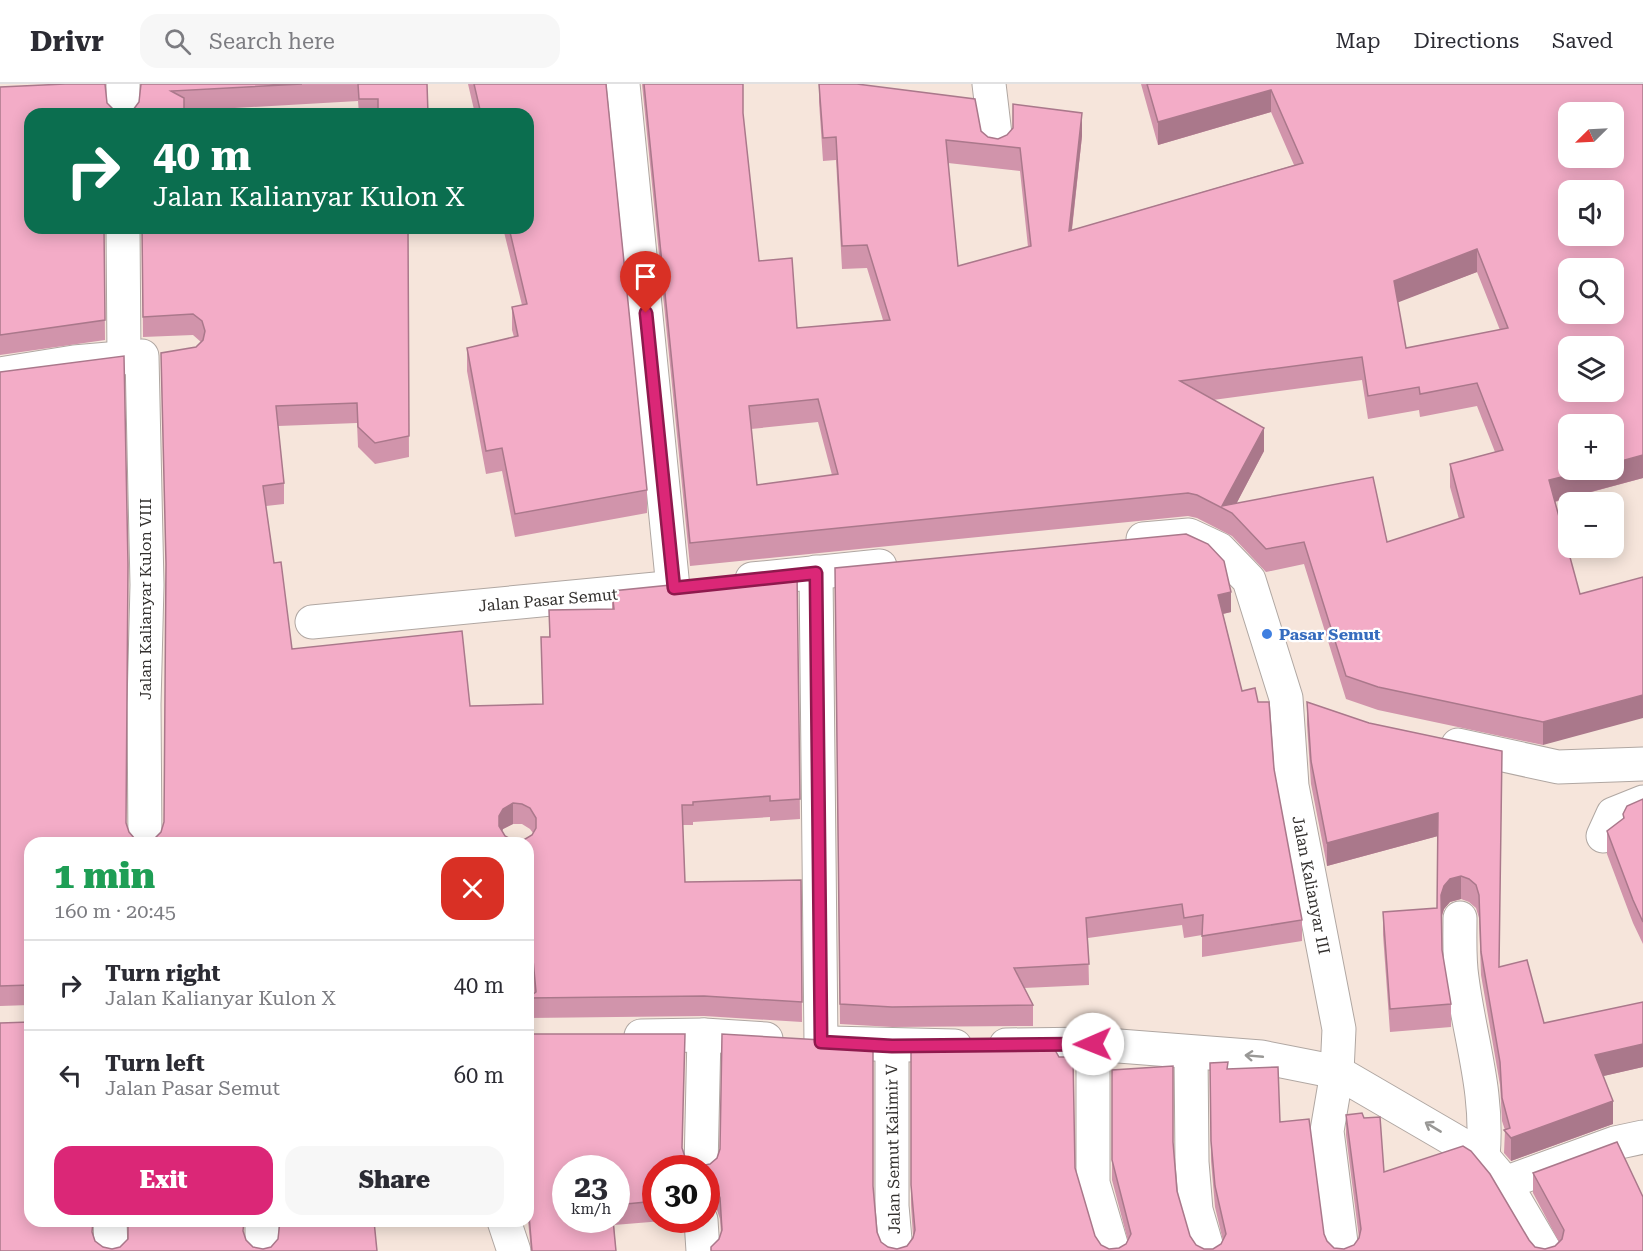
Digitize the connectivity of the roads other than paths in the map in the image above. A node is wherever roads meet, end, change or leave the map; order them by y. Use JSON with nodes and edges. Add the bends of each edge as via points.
{"nodes":[{"id":1,"x":123,"y":84,"type":"edge"},
{"id":2,"x":623,"y":84,"type":"edge"},
{"id":3,"x":990,"y":84,"type":"edge"},
{"id":4,"x":123,"y":108,"type":"edge"},
{"id":5,"x":996,"y":143,"type":"edge"},
{"id":6,"x":123,"y":234,"type":"edge"},
{"id":7,"x":175,"y":353,"type":"edge"},
{"id":8,"x":133,"y":356,"type":"junction"},
{"id":9,"x":0,"y":374,"type":"edge"},
{"id":10,"x":1119,"y":542,"type":"edge"},
{"id":11,"x":909,"y":563,"type":"edge"},
{"id":12,"x":816,"y":573,"type":"junction"},
{"id":13,"x":700,"y":585,"type":"junction"},
{"id":14,"x":312,"y":622,"type":"dead end"},
{"id":15,"x":1286,"y":698,"type":"junction"},
{"id":16,"x":1319,"y":709,"type":"edge"},
{"id":17,"x":1431,"y":740,"type":"edge"},
{"id":18,"x":1643,"y":764,"type":"edge"},
{"id":19,"x":1643,"y":802,"type":"edge"},
{"id":20,"x":1603,"y":836,"type":"dead end"},
{"id":21,"x":145,"y":837,"type":"edge"},
{"id":22,"x":1460,"y":918,"type":"dead end"},
{"id":23,"x":704,"y":1035,"type":"junction"},
{"id":24,"x":610,"y":1036,"type":"edge"},
{"id":25,"x":821,"y":1042,"type":"junction"},
{"id":26,"x":1093,"y":1044,"type":"junction"},
{"id":27,"x":892,"y":1046,"type":"junction"},
{"id":28,"x":1191,"y":1053,"type":"junction"},
{"id":29,"x":1337,"y":1072,"type":"junction"},
{"id":30,"x":1643,"y":1137,"type":"edge"},
{"id":31,"x":701,"y":1155,"type":"edge"},
{"id":32,"x":1484,"y":1157,"type":"junction"},
{"id":33,"x":1505,"y":1183,"type":"junction"},
{"id":34,"x":110,"y":1227,"type":"edge"},
{"id":35,"x":261,"y":1227,"type":"edge"},
{"id":36,"x":506,"y":1227,"type":"edge"},
{"id":37,"x":701,"y":1233,"type":"edge"},
{"id":38,"x":111,"y":1251,"type":"edge"},
{"id":39,"x":262,"y":1251,"type":"edge"},
{"id":40,"x":514,"y":1251,"type":"edge"},
{"id":41,"x":702,"y":1251,"type":"edge"},
{"id":42,"x":896,"y":1251,"type":"edge"},
{"id":43,"x":1113,"y":1251,"type":"edge"},
{"id":44,"x":1208,"y":1251,"type":"edge"},
{"id":45,"x":1342,"y":1251,"type":"edge"},
{"id":46,"x":1545,"y":1251,"type":"edge"}],
"edges":[{"from":1,"to":4,"type":"street"},
{"from":2,"to":13,"type":"street"},
{"from":3,"to":5,"type":"street"},
{"from":6,"to":8,"type":"street","name":"Jalan Kalianyar Kulon VIII"},
{"from":7,"to":8,"type":"street"},
{"from":8,"to":9,"type":"street"},
{"from":8,"to":21,"type":"street","name":"Jalan Kalianyar Kulon VIII","via":[[147,585]]},
{"from":10,"to":15,"type":"street","via":[[1189,535],[1219,549],[1249,580]]},
{"from":11,"to":12,"type":"street","name":"Jalan Pasar Semut"},
{"from":12,"to":13,"type":"street","name":"Jalan Pasar Semut"},
{"from":12,"to":25,"type":"street"},
{"from":13,"to":14,"type":"street","name":"Jalan Pasar Semut"},
{"from":15,"to":16,"type":"street"},
{"from":15,"to":29,"type":"street","name":"Jalan Kalianyar III","via":[[1292,786],[1339,1029]]},
{"from":17,"to":18,"type":"street","via":[[1558,766]]},
{"from":19,"to":20,"type":"street","via":[[1613,814]]},
{"from":22,"to":32,"type":"street","via":[[1462,978],[1486,1126]]},
{"from":23,"to":24,"type":"street"},
{"from":23,"to":25,"type":"street"},
{"from":23,"to":31,"type":"street"},
{"from":25,"to":27,"type":"street"},
{"from":26,"to":27,"type":"street"},
{"from":26,"to":28,"type":"street"},
{"from":26,"to":43,"type":"street","via":[[1093,1183]]},
{"from":27,"to":42,"type":"street","name":"Jalan Semut Kalimir V","via":[[892,1206]]},
{"from":29,"to":28,"type":"street","one_way":true,"via":[[1261,1057]]},
{"from":28,"to":44,"type":"street","via":[[1196,1210]]},
{"from":32,"to":29,"type":"street","one_way":true},
{"from":29,"to":45,"type":"street","name":"Jalan Kalianyar III","via":[[1327,1131]]},
{"from":30,"to":33,"type":"street","via":[[1615,1143]]},
{"from":32,"to":33,"type":"street"},
{"from":33,"to":46,"type":"street"},
{"from":34,"to":38,"type":"street"},
{"from":35,"to":39,"type":"street"},
{"from":36,"to":40,"type":"street"},
{"from":37,"to":41,"type":"street"}]}
